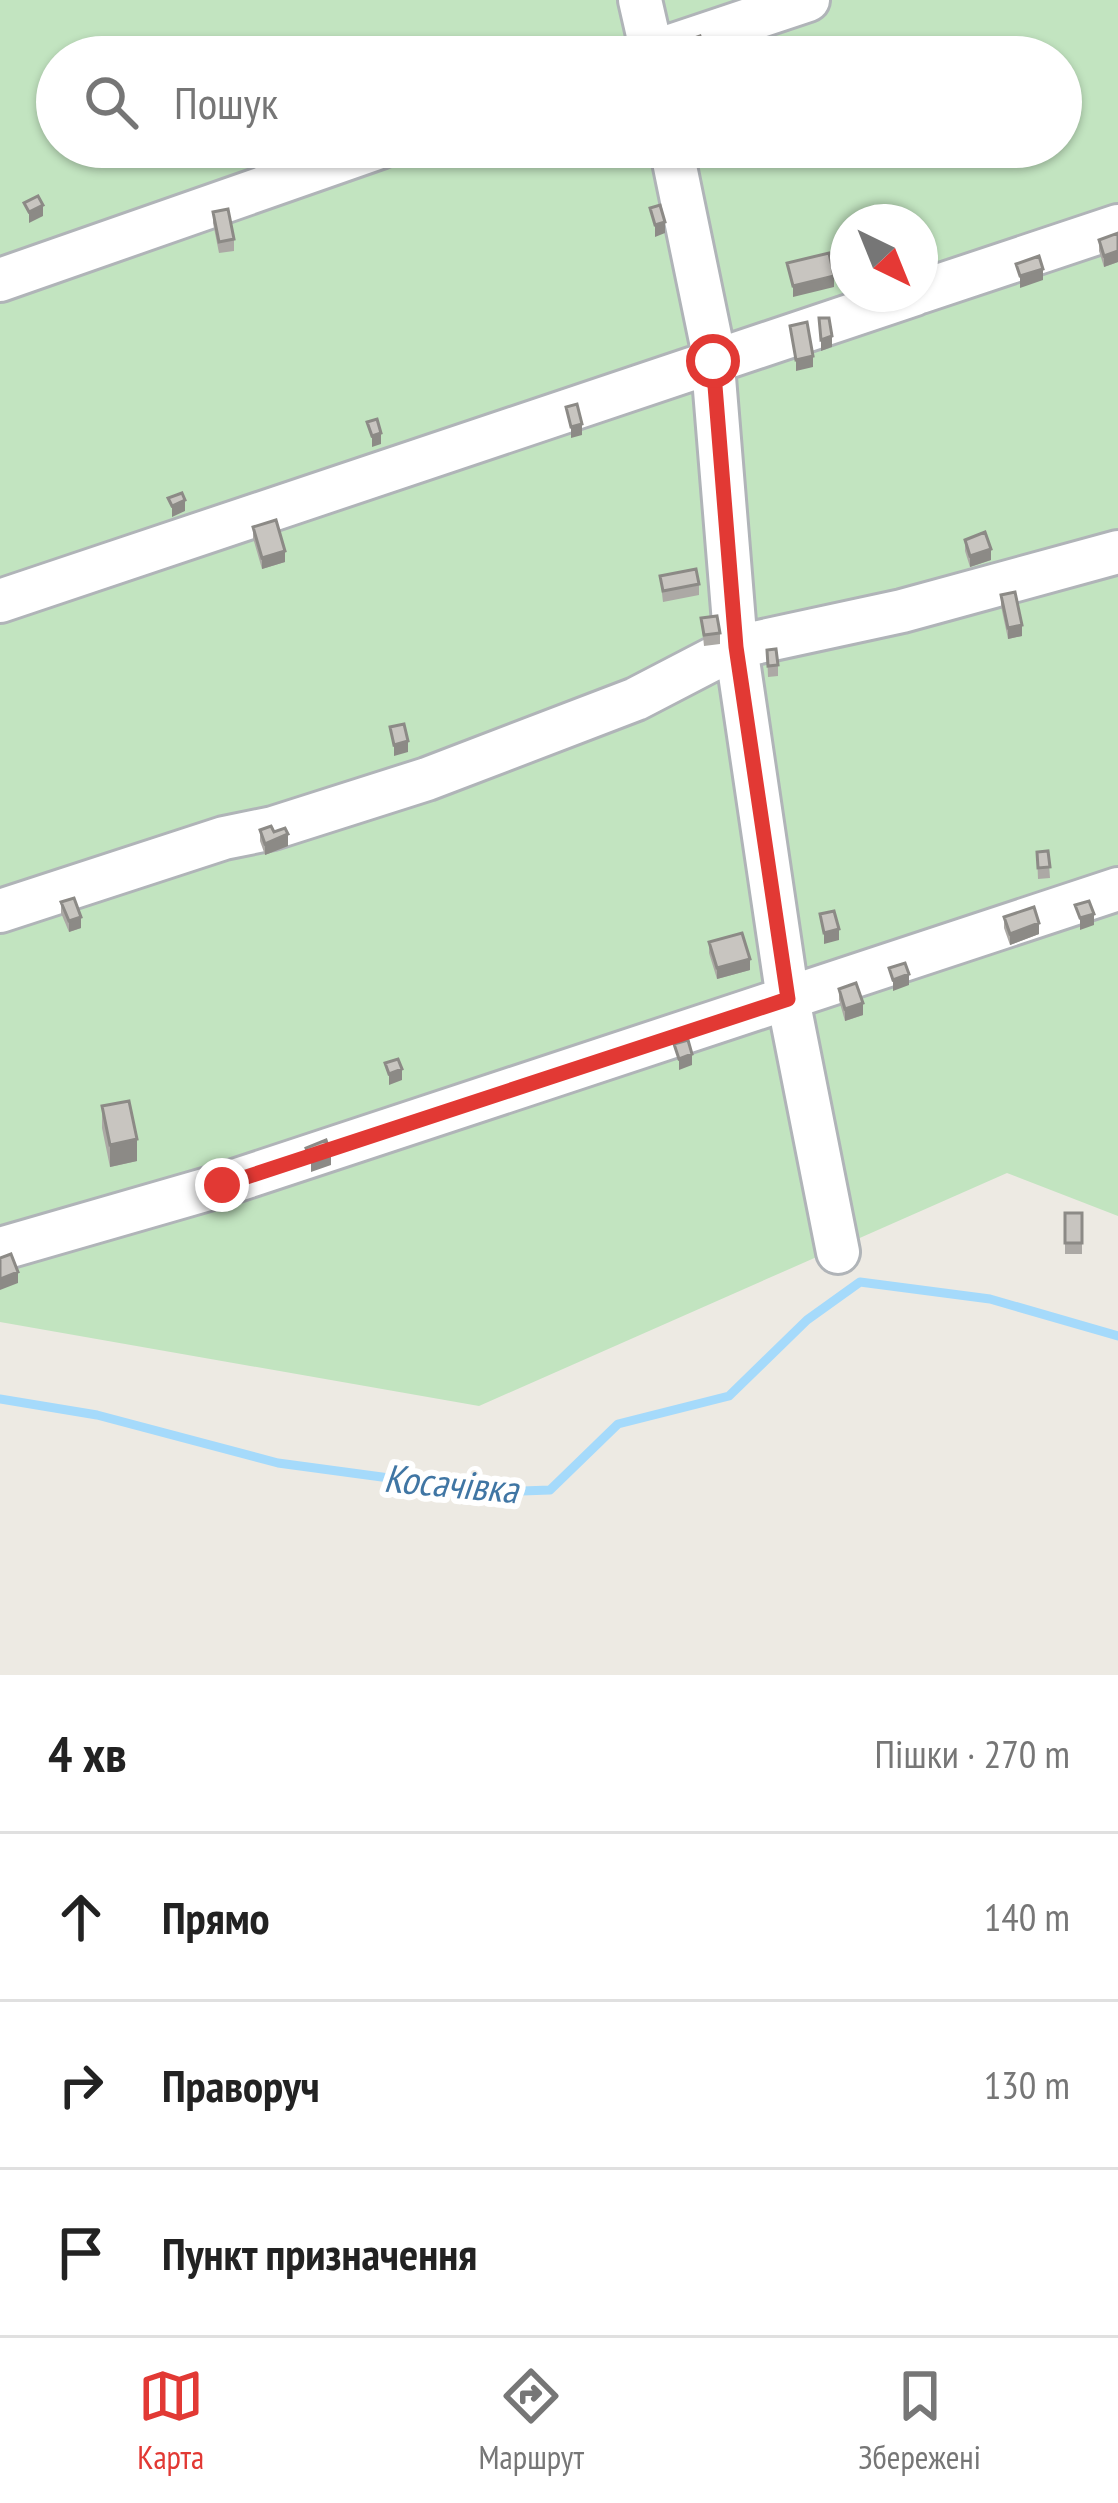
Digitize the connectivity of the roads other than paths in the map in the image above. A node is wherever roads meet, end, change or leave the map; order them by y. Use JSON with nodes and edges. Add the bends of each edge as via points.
{"nodes":[{"id":1,"x":640,"y":0,"type":"edge"},
{"id":2,"x":808,"y":0,"type":"edge"},
{"id":3,"x":645,"y":36,"type":"edge"},
{"id":4,"x":703,"y":36,"type":"edge"},
{"id":5,"x":320,"y":168,"type":"edge"},
{"id":6,"x":675,"y":168,"type":"edge"},
{"id":7,"x":1118,"y":226,"type":"edge"},
{"id":8,"x":0,"y":280,"type":"edge"},
{"id":9,"x":938,"y":286,"type":"edge"},
{"id":10,"x":861,"y":312,"type":"edge"},
{"id":11,"x":713,"y":361,"type":"junction"},
{"id":12,"x":1118,"y":552,"type":"edge"},
{"id":13,"x":0,"y":601,"type":"edge"},
{"id":14,"x":736,"y":647,"type":"junction"},
{"id":15,"x":1118,"y":890,"type":"edge"},
{"id":16,"x":0,"y":910,"type":"edge"},
{"id":17,"x":788,"y":999,"type":"junction"},
{"id":18,"x":0,"y":1249,"type":"edge"},
{"id":19,"x":838,"y":1252,"type":"dead end"}],
"edges":[{"from":1,"to":3,"type":"street"},
{"from":2,"to":4,"type":"street"},
{"from":5,"to":8,"type":"street"},
{"from":6,"to":11,"type":"street"},
{"from":7,"to":9,"type":"street"},
{"from":10,"to":11,"type":"street"},
{"from":11,"to":13,"type":"street"},
{"from":11,"to":14,"type":"street"},
{"from":12,"to":14,"type":"street"},
{"from":14,"to":16,"type":"street","via":[[636,699],[427,779]]},
{"from":14,"to":17,"type":"street"},
{"from":15,"to":17,"type":"street"},
{"from":17,"to":18,"type":"street","via":[[222,1185]]},
{"from":17,"to":19,"type":"street"}]}
